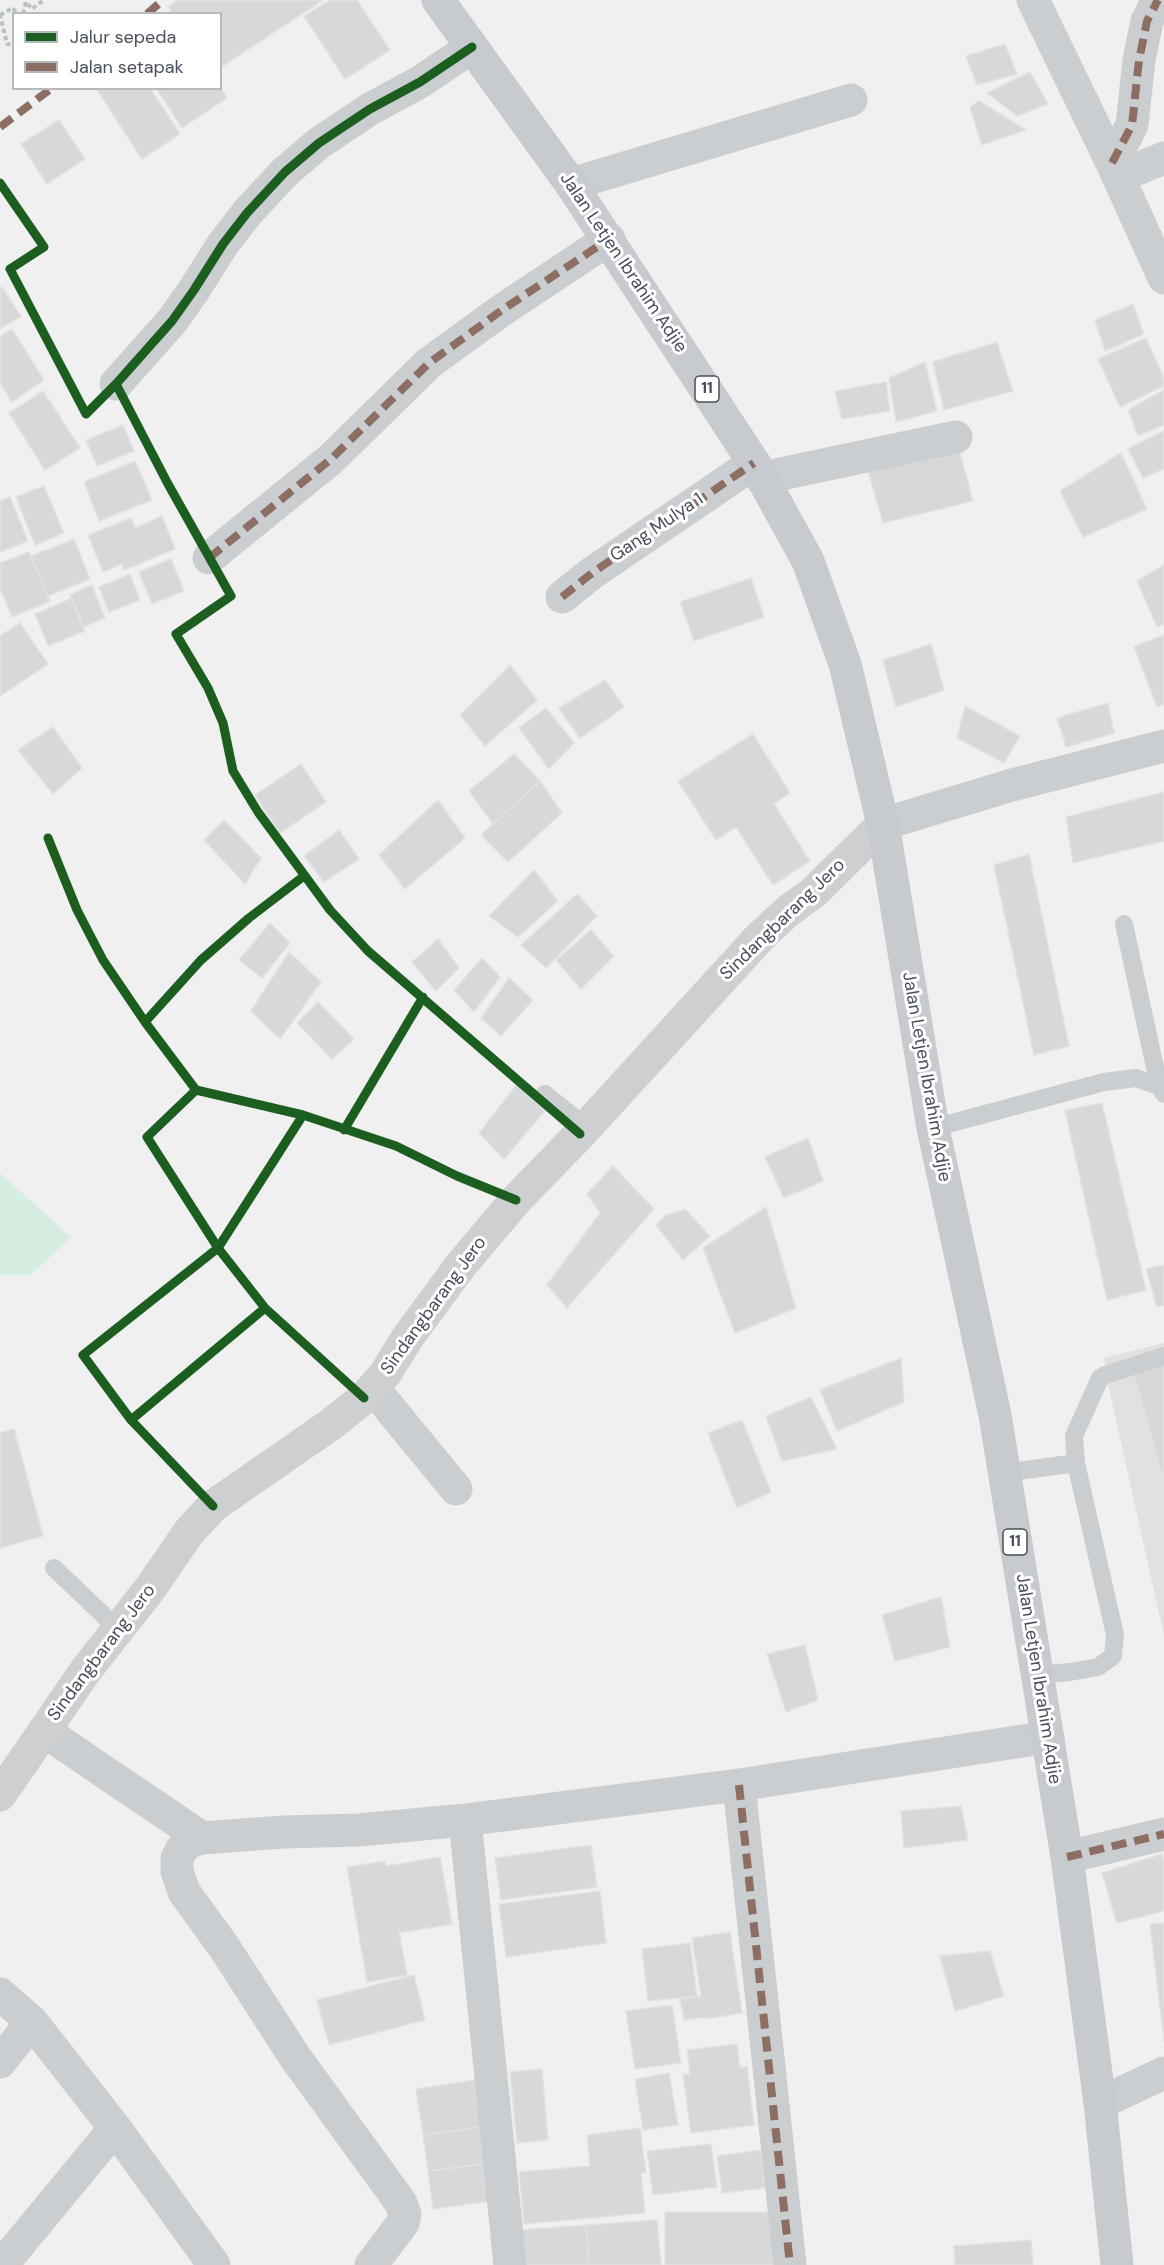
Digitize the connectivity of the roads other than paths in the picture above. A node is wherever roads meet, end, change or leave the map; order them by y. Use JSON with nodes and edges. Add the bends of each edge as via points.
{"nodes":[{"id":1,"x":438,"y":0,"type":"edge"},
{"id":2,"x":1033,"y":0,"type":"edge"},
{"id":3,"x":1158,"y":0,"type":"edge"},
{"id":4,"x":472,"y":47,"type":"junction"},
{"id":5,"x":851,"y":99,"type":"dead end"},
{"id":6,"x":1164,"y":158,"type":"edge"},
{"id":7,"x":1115,"y":170,"type":"junction"},
{"id":8,"x":571,"y":184,"type":"junction"},
{"id":9,"x":609,"y":239,"type":"junction"},
{"id":10,"x":1164,"y":278,"type":"edge"},
{"id":11,"x":116,"y":384,"type":"dead end"},
{"id":12,"x":956,"y":437,"type":"dead end"},
{"id":13,"x":758,"y":470,"type":"junction"},
{"id":14,"x":209,"y":558,"type":"dead end"},
{"id":15,"x":562,"y":597,"type":"dead end"},
{"id":16,"x":1164,"y":746,"type":"edge"},
{"id":17,"x":883,"y":824,"type":"junction"},
{"id":18,"x":1124,"y":924,"type":"dead end"},
{"id":19,"x":1161,"y":1090,"type":"edge"},
{"id":20,"x":545,"y":1094,"type":"dead end"},
{"id":21,"x":586,"y":1127,"type":"junction"},
{"id":22,"x":933,"y":1128,"type":"junction"},
{"id":23,"x":1164,"y":1356,"type":"edge"},
{"id":24,"x":373,"y":1388,"type":"junction"},
{"id":25,"x":1076,"y":1463,"type":"junction"},
{"id":26,"x":1004,"y":1473,"type":"junction"},
{"id":27,"x":456,"y":1489,"type":"dead end"},
{"id":28,"x":54,"y":1568,"type":"dead end"},
{"id":29,"x":118,"y":1629,"type":"junction"},
{"id":30,"x":1037,"y":1674,"type":"junction"},
{"id":31,"x":44,"y":1731,"type":"junction"},
{"id":32,"x":1048,"y":1737,"type":"junction"},
{"id":33,"x":739,"y":1785,"type":"junction"},
{"id":34,"x":0,"y":1795,"type":"edge"},
{"id":35,"x":465,"y":1820,"type":"junction"},
{"id":36,"x":1164,"y":1834,"type":"edge"},
{"id":37,"x":202,"y":1838,"type":"junction"},
{"id":38,"x":1067,"y":1857,"type":"junction"},
{"id":39,"x":0,"y":1994,"type":"edge"},
{"id":40,"x":32,"y":2022,"type":"junction"},
{"id":41,"x":0,"y":2062,"type":"edge"},
{"id":42,"x":1164,"y":2073,"type":"edge"},
{"id":43,"x":1100,"y":2103,"type":"junction"},
{"id":44,"x":115,"y":2128,"type":"junction"},
{"id":45,"x":198,"y":2257,"type":"edge"},
{"id":46,"x":2,"y":2265,"type":"edge"},
{"id":47,"x":371,"y":2265,"type":"edge"},
{"id":48,"x":510,"y":2265,"type":"edge"},
{"id":49,"x":790,"y":2265,"type":"edge"},
{"id":50,"x":1117,"y":2265,"type":"edge"}],
"edges":[{"from":1,"to":4,"type":"main road","name":"Jalan Letjen Ibrahim Adjie","number":"11"},
{"from":2,"to":7,"type":"street"},
{"from":3,"to":7,"type":"street","via":[[1147,21],[1132,125]]},
{"from":4,"to":8,"type":"main road","name":"Jalan Letjen Ibrahim Adjie","number":"11"},
{"from":4,"to":11,"type":"street","via":[[319,143],[285,172],[223,244],[172,321]]},
{"from":5,"to":8,"type":"street"},
{"from":6,"to":7,"type":"street"},
{"from":7,"to":10,"type":"street"},
{"from":8,"to":9,"type":"main road","name":"Jalan Letjen Ibrahim Adjie","number":"11"},
{"from":9,"to":13,"type":"main road","name":"Jalan Letjen Ibrahim Adjie","number":"11"},
{"from":9,"to":14,"type":"street","via":[[502,309],[429,363],[331,459]]},
{"from":12,"to":13,"type":"street"},
{"from":13,"to":15,"type":"street","name":"Gang Mulya 1","via":[[592,573]]},
{"from":13,"to":17,"type":"main road","name":"Jalan Letjen Ibrahim Adjie","number":"11","via":[[808,561],[845,664]]},
{"from":16,"to":17,"type":"street","via":[[1012,785]]},
{"from":17,"to":21,"type":"street","name":"Sindangbarang Jero","via":[[814,892],[759,938]]},
{"from":17,"to":22,"type":"main road","name":"Jalan Letjen Ibrahim Adjie","number":"11"},
{"from":18,"to":19,"type":"lane"},
{"from":19,"to":22,"type":"lane","via":[[1136,1078],[1104,1082]]},
{"from":20,"to":21,"type":"lane"},
{"from":21,"to":24,"type":"street","name":"Sindangbarang Jero","via":[[461,1265]]},
{"from":22,"to":26,"type":"main road","name":"Jalan Letjen Ibrahim Adjie","number":"11"},
{"from":23,"to":25,"type":"lane","via":[[1100,1378],[1074,1436]]},
{"from":24,"to":27,"type":"street"},
{"from":24,"to":29,"type":"street","name":"Sindangbarang Jero","via":[[330,1425],[213,1506],[189,1532]]},
{"from":25,"to":26,"type":"lane"},
{"from":25,"to":30,"type":"lane","via":[[1115,1635],[1113,1656],[1098,1667]]},
{"from":26,"to":30,"type":"main road","name":"Jalan Letjen Ibrahim Adjie","number":"11"},
{"from":28,"to":29,"type":"lane"},
{"from":29,"to":31,"type":"street","name":"Sindangbarang Jero"},
{"from":30,"to":32,"type":"main road","name":"Jalan Letjen Ibrahim Adjie","number":"11"},
{"from":31,"to":34,"type":"street","name":"Sindangbarang Jero"},
{"from":31,"to":37,"type":"street"},
{"from":32,"to":33,"type":"street"},
{"from":32,"to":38,"type":"main road","name":"Jalan Letjen Ibrahim Adjie","number":"11"},
{"from":33,"to":35,"type":"street"},
{"from":33,"to":49,"type":"street"},
{"from":35,"to":37,"type":"street"},
{"from":35,"to":48,"type":"street"},
{"from":36,"to":38,"type":"street"},
{"from":37,"to":47,"type":"street","via":[[189,1842],[177,1859],[184,1892],[295,2057],[401,2203],[403,2223]]},
{"from":38,"to":43,"type":"main road","name":"Jalan Letjen Ibrahim Adjie","number":"11"},
{"from":39,"to":40,"type":"street"},
{"from":40,"to":41,"type":"street"},
{"from":40,"to":44,"type":"street"},
{"from":42,"to":43,"type":"street"},
{"from":43,"to":50,"type":"main road","name":"Jalan Letjen Ibrahim Adjie","number":"11"},
{"from":44,"to":45,"type":"street"},
{"from":44,"to":46,"type":"street"}]}
